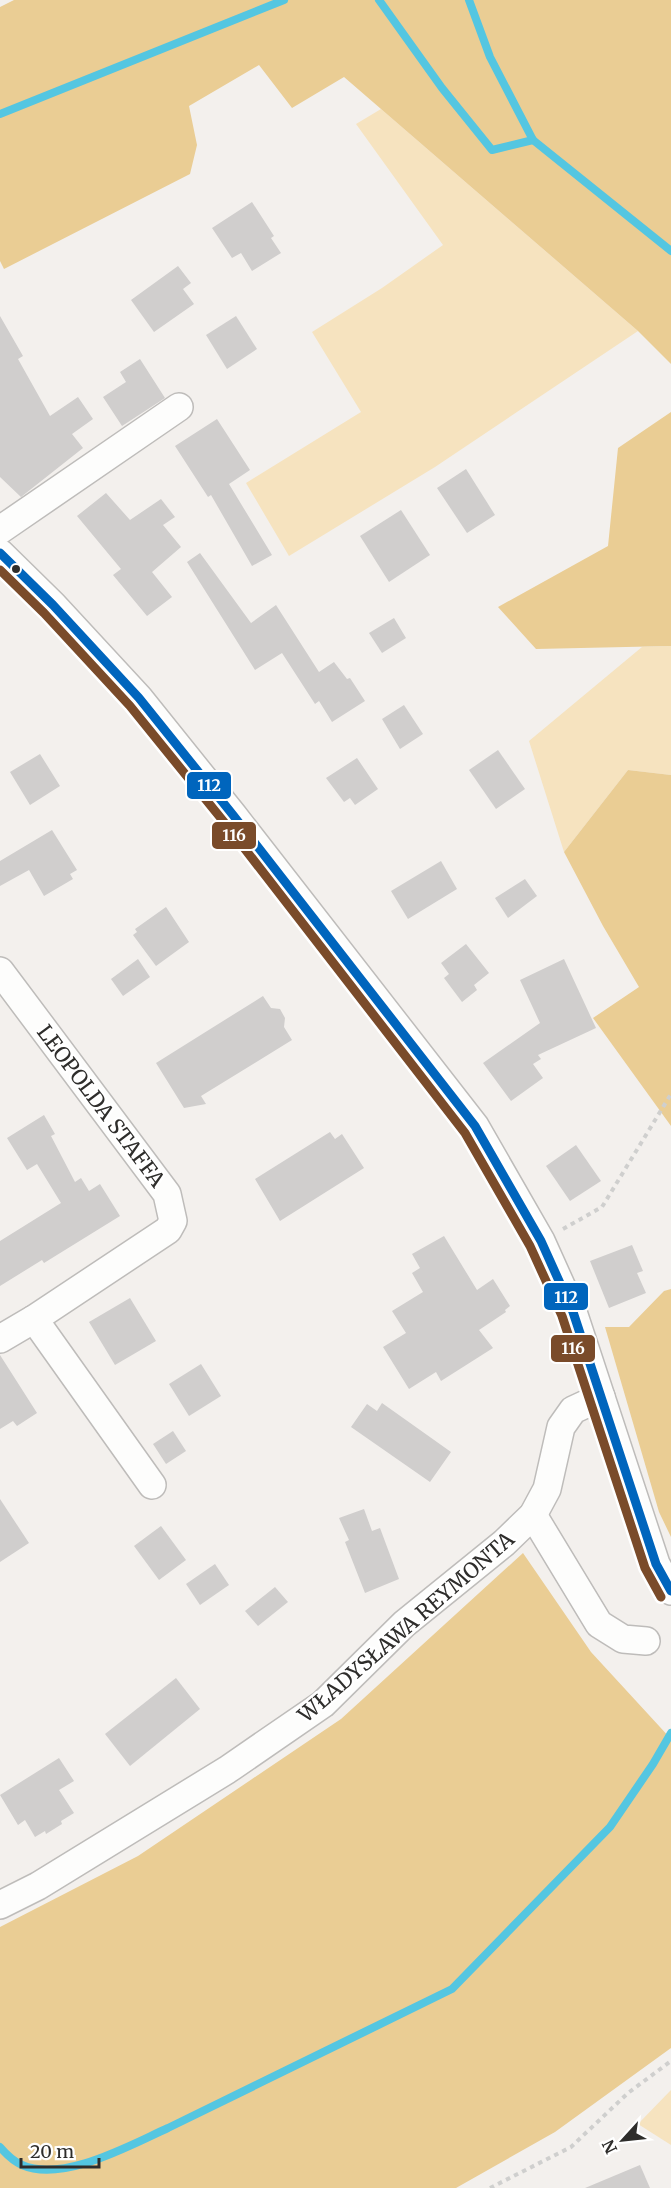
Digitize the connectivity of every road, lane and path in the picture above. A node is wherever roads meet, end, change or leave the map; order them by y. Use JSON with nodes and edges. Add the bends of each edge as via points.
{"nodes":[{"id":1,"x":179,"y":407,"type":"dead end"},
{"id":2,"x":0,"y":530,"type":"edge"},
{"id":3,"x":0,"y":552,"type":"edge"},
{"id":4,"x":0,"y":971,"type":"edge"},
{"id":5,"x":671,"y":1094,"type":"edge"},
{"id":6,"x":541,"y":1241,"type":"junction"},
{"id":7,"x":34,"y":1319,"type":"junction"},
{"id":8,"x":0,"y":1339,"type":"edge"},
{"id":9,"x":601,"y":1398,"type":"junction"},
{"id":10,"x":152,"y":1485,"type":"dead end"},
{"id":11,"x":533,"y":1515,"type":"junction"},
{"id":12,"x":671,"y":1591,"type":"edge"},
{"id":13,"x":646,"y":1641,"type":"dead end"},
{"id":14,"x":0,"y":1905,"type":"edge"},
{"id":15,"x":671,"y":2061,"type":"edge"},
{"id":16,"x":490,"y":2188,"type":"edge"}],
"edges":[{"from":1,"to":2,"type":"street"},
{"from":3,"to":6,"type":"street","via":[[139,698],[233,815],[475,1126]]},
{"from":4,"to":7,"type":"street","name":"LEOPOLDA STAFFA","via":[[167,1194],[173,1221],[168,1230]]},
{"from":5,"to":6,"type":"path","via":[[602,1207]]},
{"from":6,"to":9,"type":"street","via":[[573,1312]]},
{"from":7,"to":8,"type":"street","name":"LEOPOLDA STAFFA"},
{"from":7,"to":10,"type":"street"},
{"from":9,"to":11,"type":"street","name":"WŁADYSŁAWA REYMONTA","via":[[573,1410],[561,1427],[546,1489]]},
{"from":9,"to":12,"type":"street","via":[[656,1564]]},
{"from":11,"to":13,"type":"street","via":[[599,1624],[623,1639]]},
{"from":11,"to":14,"type":"street","name":"WŁADYSŁAWA REYMONTA","via":[[404,1624],[323,1704],[227,1770],[38,1886]]},
{"from":15,"to":16,"type":"path","via":[[628,2093],[571,2146]]}]}
